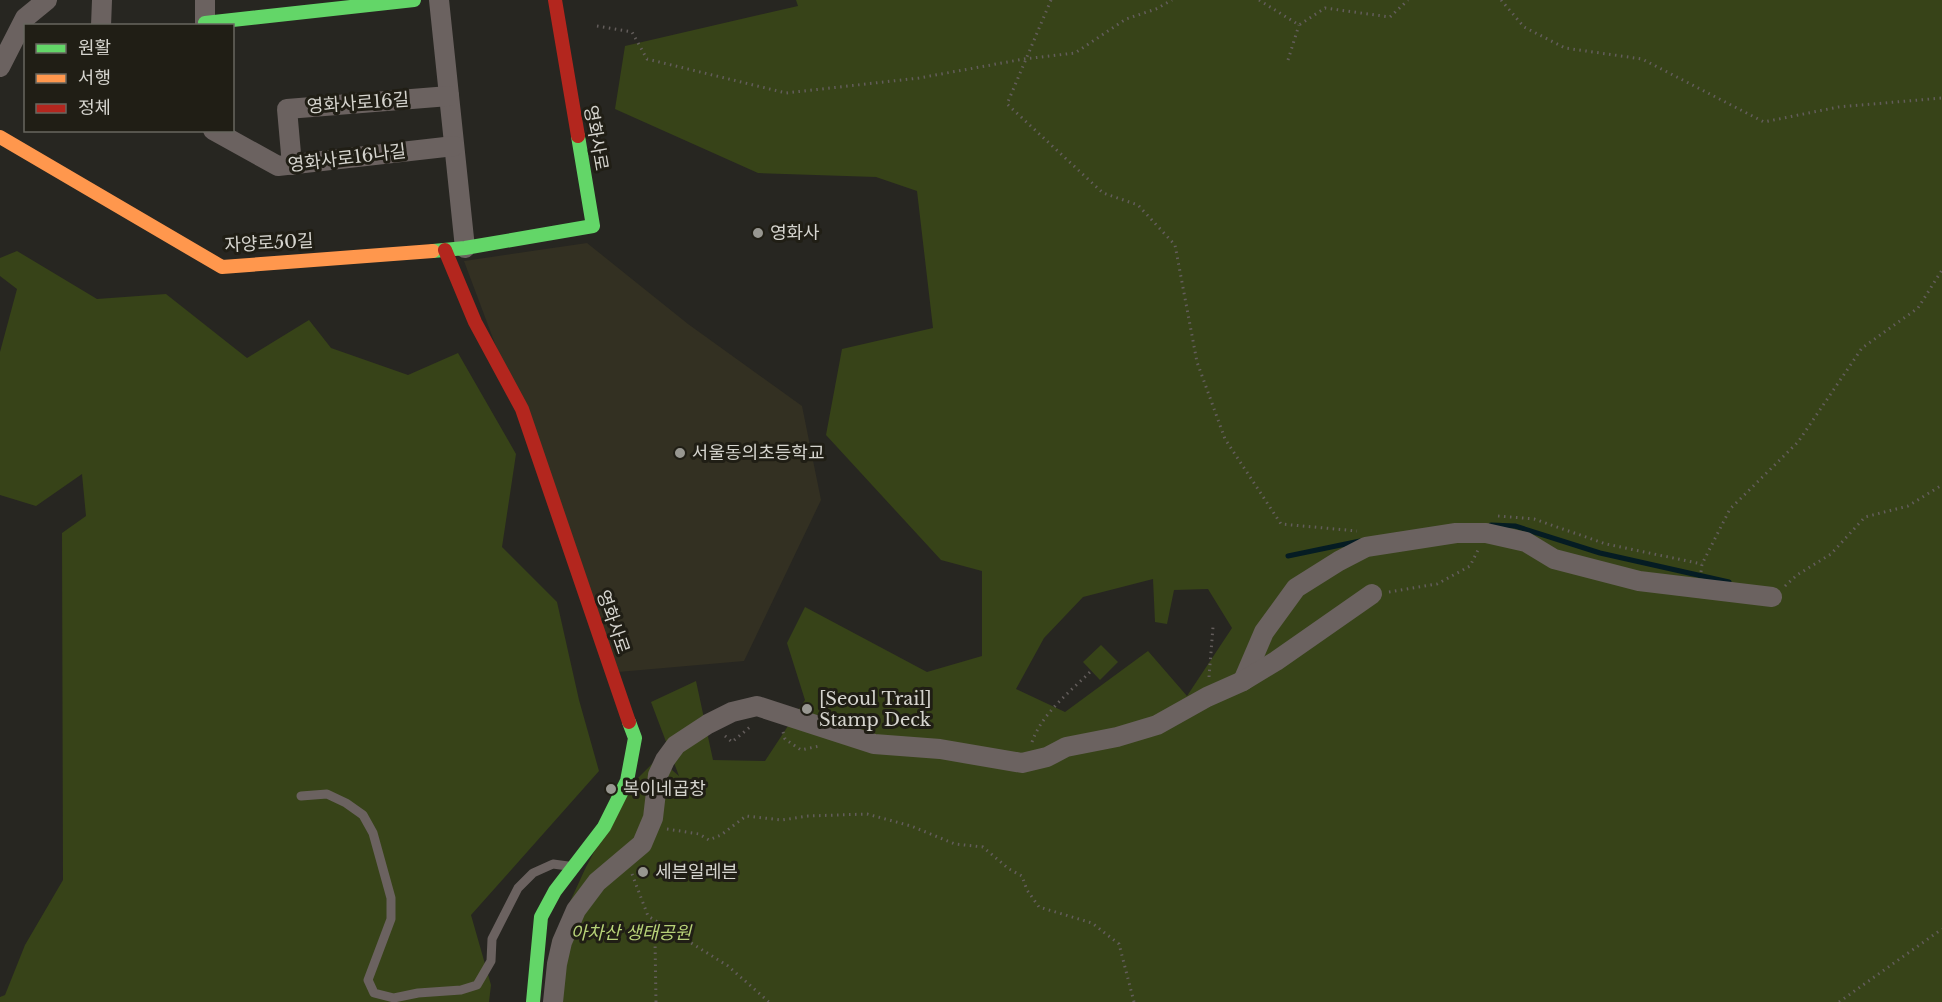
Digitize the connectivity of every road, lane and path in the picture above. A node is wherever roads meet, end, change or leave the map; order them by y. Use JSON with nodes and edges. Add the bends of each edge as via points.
{"nodes":[{"id":1,"x":47,"y":0,"type":"edge"},
{"id":2,"x":102,"y":0,"type":"edge"},
{"id":3,"x":205,"y":0,"type":"edge"},
{"id":4,"x":414,"y":0,"type":"edge"},
{"id":5,"x":439,"y":0,"type":"edge"},
{"id":6,"x":555,"y":0,"type":"edge"},
{"id":7,"x":1051,"y":0,"type":"edge"},
{"id":8,"x":1172,"y":0,"type":"edge"},
{"id":9,"x":1259,"y":0,"type":"edge"},
{"id":10,"x":1408,"y":0,"type":"edge"},
{"id":11,"x":1501,"y":0,"type":"edge"},
{"id":12,"x":101,"y":24,"type":"edge"},
{"id":13,"x":205,"y":24,"type":"edge"},
{"id":14,"x":1299,"y":25,"type":"junction"},
{"id":15,"x":597,"y":26,"type":"dead end"},
{"id":16,"x":1024,"y":59,"type":"junction"},
{"id":17,"x":1288,"y":60,"type":"dead end"},
{"id":18,"x":0,"y":67,"type":"edge"},
{"id":19,"x":449,"y":96,"type":"junction"},
{"id":20,"x":1942,"y":98,"type":"edge"},
{"id":21,"x":217,"y":132,"type":"edge"},
{"id":22,"x":0,"y":137,"type":"edge"},
{"id":23,"x":454,"y":146,"type":"junction"},
{"id":24,"x":292,"y":165,"type":"junction"},
{"id":25,"x":465,"y":248,"type":"junction"},
{"id":26,"x":445,"y":250,"type":"junction"},
{"id":27,"x":1942,"y":270,"type":"edge"},
{"id":28,"x":1942,"y":485,"type":"edge"},
{"id":29,"x":1487,"y":524,"type":"junction"},
{"id":30,"x":1360,"y":531,"type":"dead end"},
{"id":31,"x":1702,"y":564,"type":"junction"},
{"id":32,"x":1696,"y":588,"type":"junction"},
{"id":33,"x":1372,"y":594,"type":"joint"},
{"id":34,"x":1772,"y":597,"type":"joint"},
{"id":35,"x":1213,"y":627,"type":"dead end"},
{"id":36,"x":1091,"y":671,"type":"dead end"},
{"id":37,"x":1243,"y":681,"type":"junction"},
{"id":38,"x":1207,"y":697,"type":"junction"},
{"id":39,"x":1030,"y":761,"type":"junction"},
{"id":40,"x":301,"y":796,"type":"dead end"},
{"id":41,"x":649,"y":827,"type":"junction"},
{"id":42,"x":625,"y":857,"type":"junction"},
{"id":43,"x":573,"y":867,"type":"junction"},
{"id":44,"x":666,"y":927,"type":"junction"},
{"id":45,"x":1942,"y":929,"type":"edge"},
{"id":46,"x":532,"y":1002,"type":"edge"},
{"id":47,"x":554,"y":1002,"type":"edge"},
{"id":48,"x":656,"y":1002,"type":"edge"},
{"id":49,"x":769,"y":1002,"type":"edge"},
{"id":50,"x":1134,"y":1002,"type":"edge"},
{"id":51,"x":1839,"y":1002,"type":"edge"}],
"edges":[{"from":1,"to":18,"type":"street","via":[[25,18]]},
{"from":2,"to":12,"type":"street"},
{"from":3,"to":13,"type":"street"},
{"from":4,"to":13,"type":"street"},
{"from":5,"to":19,"type":"street"},
{"from":6,"to":25,"type":"street","name":"영화사로","via":[[593,226]]},
{"from":7,"to":16,"type":"path"},
{"from":8,"to":16,"type":"path","via":[[1126,19],[1075,53]]},
{"from":9,"to":14,"type":"path"},
{"from":10,"to":14,"type":"path","via":[[1390,17],[1325,9]]},
{"from":11,"to":20,"type":"path","via":[[1524,27],[1565,48],[1642,59],[1764,122],[1838,107]]},
{"from":14,"to":17,"type":"path"},
{"from":15,"to":16,"type":"path","via":[[632,32],[647,59],[786,93],[919,78]]},
{"from":16,"to":30,"type":"path","via":[[1006,104],[1103,193],[1138,205],[1175,245],[1197,362],[1225,439],[1281,524]]},
{"from":19,"to":23,"type":"street"},
{"from":19,"to":24,"type":"street","name":"영화사로16길","via":[[287,109]]},
{"from":21,"to":24,"type":"street","name":"영화사로16나길","via":[[278,166]]},
{"from":22,"to":26,"type":"street","name":"자양로50길","via":[[222,267]]},
{"from":23,"to":24,"type":"street","name":"영화사로16나길"},
{"from":23,"to":25,"type":"street"},
{"from":25,"to":26,"type":"street","name":"자양로50길"},
{"from":26,"to":43,"type":"street","name":"영화사로","via":[[475,322],[522,409],[634,738],[627,781],[604,827]]},
{"from":27,"to":31,"type":"path","via":[[1918,308],[1862,348],[1798,442],[1730,509]]},
{"from":28,"to":34,"type":"path","via":[[1908,506],[1865,517],[1832,554],[1797,575]]},
{"from":29,"to":31,"type":"path","via":[[1534,519],[1606,544]]},
{"from":29,"to":32,"type":"street","via":[[1554,559],[1628,579]]},
{"from":29,"to":33,"type":"path","via":[[1470,566],[1437,584]]},
{"from":29,"to":37,"type":"street","via":[[1456,534],[1366,548],[1296,588],[1264,632]]},
{"from":31,"to":32,"type":"path"},
{"from":32,"to":34,"type":"street"},
{"from":33,"to":37,"type":"street"},
{"from":35,"to":38,"type":"path"},
{"from":36,"to":39,"type":"path","via":[[1036,729]]},
{"from":37,"to":38,"type":"street"},
{"from":38,"to":39,"type":"street","via":[[1157,725],[1066,747]]},
{"from":39,"to":41,"type":"street","via":[[874,744],[757,706],[732,712],[676,746],[658,775]]},
{"from":40,"to":43,"type":"lane","via":[[327,794],[346,803],[363,815],[373,833],[392,898],[391,919],[368,980],[374,993],[394,998],[477,985],[491,961],[492,939],[518,888],[533,873],[553,864]]},
{"from":41,"to":42,"type":"street","via":[[642,844]]},
{"from":41,"to":50,"type":"path","via":[[699,834],[709,840],[746,816],[782,820],[867,814],[956,844],[983,847],[1022,876],[1039,907],[1092,924],[1119,944]]},
{"from":42,"to":44,"type":"path","via":[[648,916]]},
{"from":42,"to":47,"type":"street","via":[[597,882],[576,910],[562,942]]},
{"from":43,"to":46,"type":"street","name":"영화사로","via":[[541,917]]},
{"from":44,"to":48,"type":"path","via":[[655,940]]},
{"from":44,"to":49,"type":"path","via":[[728,966]]},
{"from":45,"to":51,"type":"path"}]}
